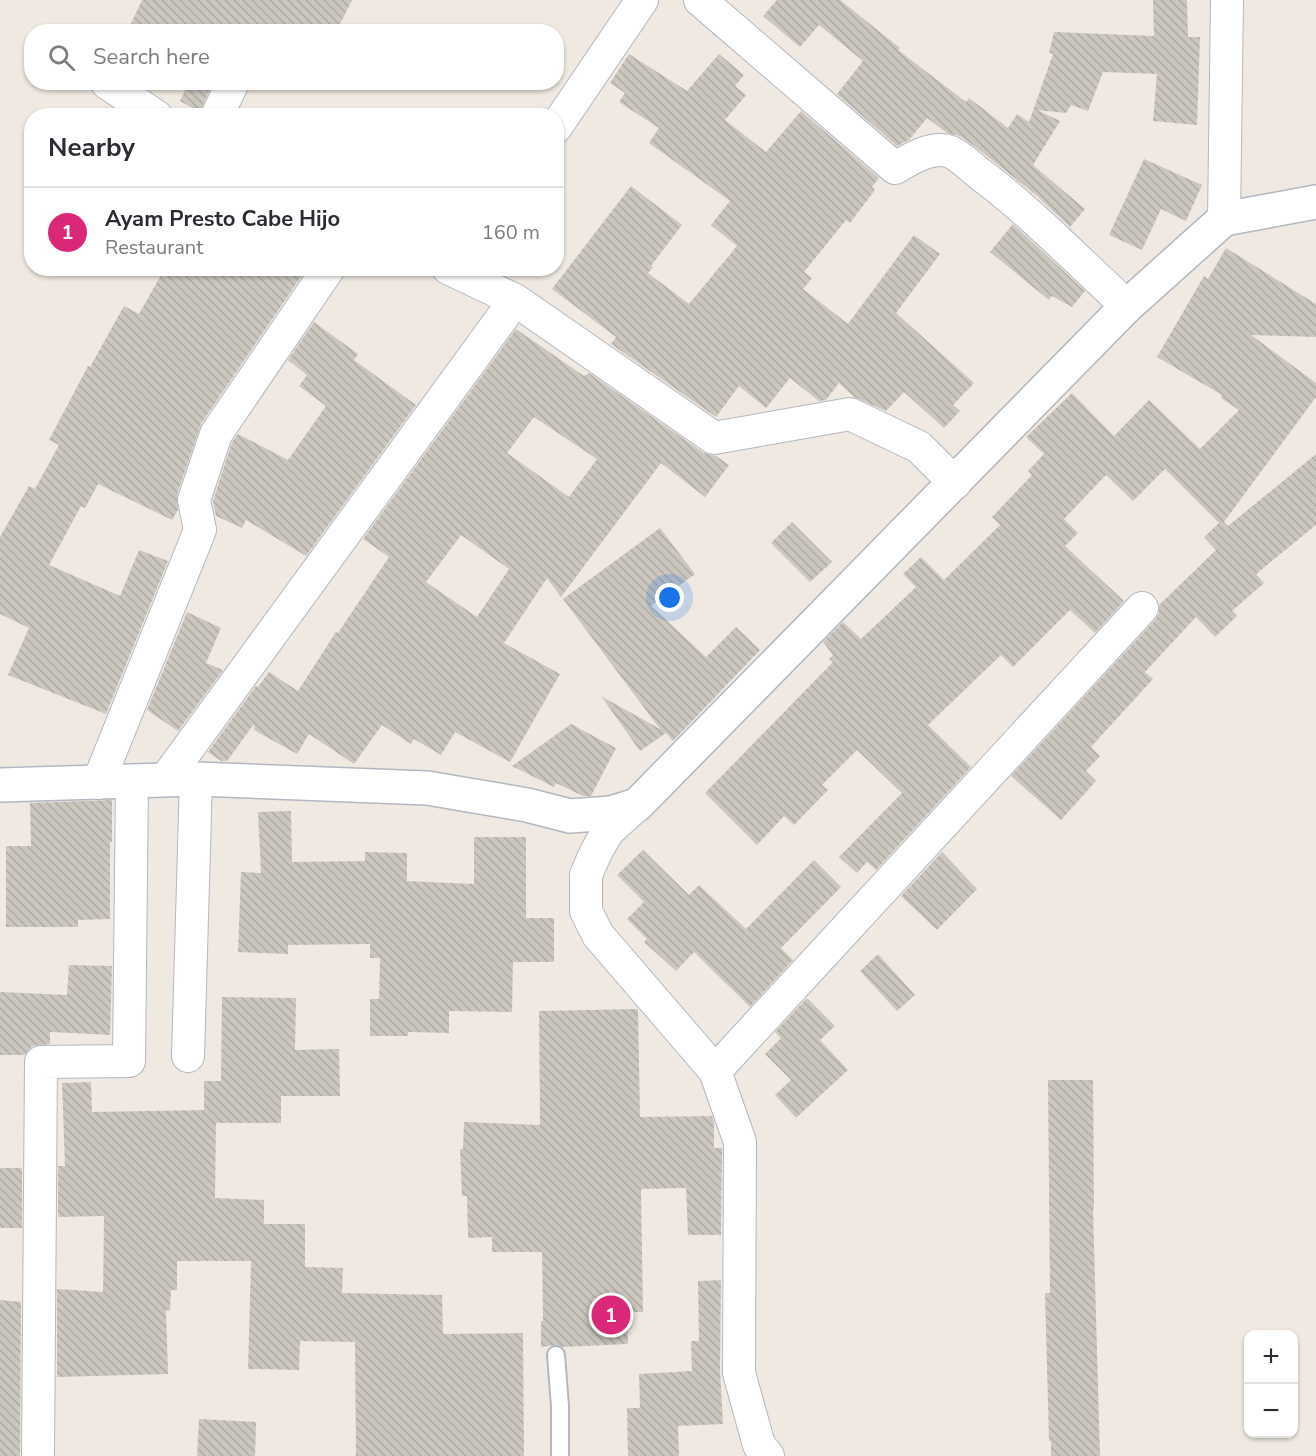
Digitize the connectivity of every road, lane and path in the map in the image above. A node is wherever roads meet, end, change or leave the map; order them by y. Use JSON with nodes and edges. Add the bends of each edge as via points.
{"nodes":[{"id":1,"x":642,"y":0,"type":"edge"},
{"id":2,"x":700,"y":0,"type":"edge"},
{"id":3,"x":1227,"y":0,"type":"edge"},
{"id":4,"x":117,"y":90,"type":"edge"},
{"id":5,"x":229,"y":90,"type":"edge"},
{"id":6,"x":144,"y":108,"type":"edge"},
{"id":7,"x":221,"y":108,"type":"edge"},
{"id":8,"x":564,"y":115,"type":"edge"},
{"id":9,"x":1316,"y":202,"type":"edge"},
{"id":10,"x":1224,"y":219,"type":"junction"},
{"id":11,"x":324,"y":276,"type":"edge"},
{"id":12,"x":467,"y":276,"type":"edge"},
{"id":13,"x":515,"y":300,"type":"junction"},
{"id":14,"x":1127,"y":306,"type":"junction"},
{"id":15,"x":955,"y":483,"type":"junction"},
{"id":16,"x":1142,"y":608,"type":"dead end"},
{"id":17,"x":180,"y":779,"type":"junction"},
{"id":18,"x":132,"y":781,"type":"junction"},
{"id":19,"x":98,"y":783,"type":"junction"},
{"id":20,"x":0,"y":785,"type":"edge"},
{"id":21,"x":636,"y":805,"type":"junction"},
{"id":22,"x":188,"y":1056,"type":"dead end"},
{"id":23,"x":716,"y":1071,"type":"junction"},
{"id":24,"x":556,"y":1355,"type":"dead end"},
{"id":25,"x":38,"y":1456,"type":"edge"},
{"id":26,"x":560,"y":1456,"type":"edge"},
{"id":27,"x":768,"y":1456,"type":"edge"}],
"edges":[{"from":1,"to":8,"type":"street"},
{"from":2,"to":14,"type":"street","via":[[895,168],[930,152],[951,152],[998,187]]},
{"from":3,"to":10,"type":"street"},
{"from":4,"to":6,"type":"street"},
{"from":5,"to":7,"type":"street"},
{"from":9,"to":10,"type":"street"},
{"from":10,"to":14,"type":"street"},
{"from":11,"to":19,"type":"street","via":[[216,434],[194,500],[200,530]]},
{"from":12,"to":13,"type":"street"},
{"from":13,"to":15,"type":"street","via":[[714,438],[850,414],[919,447]]},
{"from":13,"to":17,"type":"street"},
{"from":14,"to":15,"type":"street"},
{"from":15,"to":21,"type":"street"},
{"from":16,"to":23,"type":"street"},
{"from":17,"to":18,"type":"street"},
{"from":17,"to":21,"type":"street","via":[[427,788],[570,816],[611,813]]},
{"from":17,"to":22,"type":"street"},
{"from":18,"to":19,"type":"street"},
{"from":18,"to":25,"type":"street","via":[[129,1061],[41,1062]]},
{"from":19,"to":20,"type":"street"},
{"from":21,"to":23,"type":"street","via":[[609,831],[596,852],[586,875],[586,911],[598,935]]},
{"from":23,"to":27,"type":"street","via":[[740,1142],[739,1373],[759,1445]]},
{"from":24,"to":26,"type":"lane"}]}
